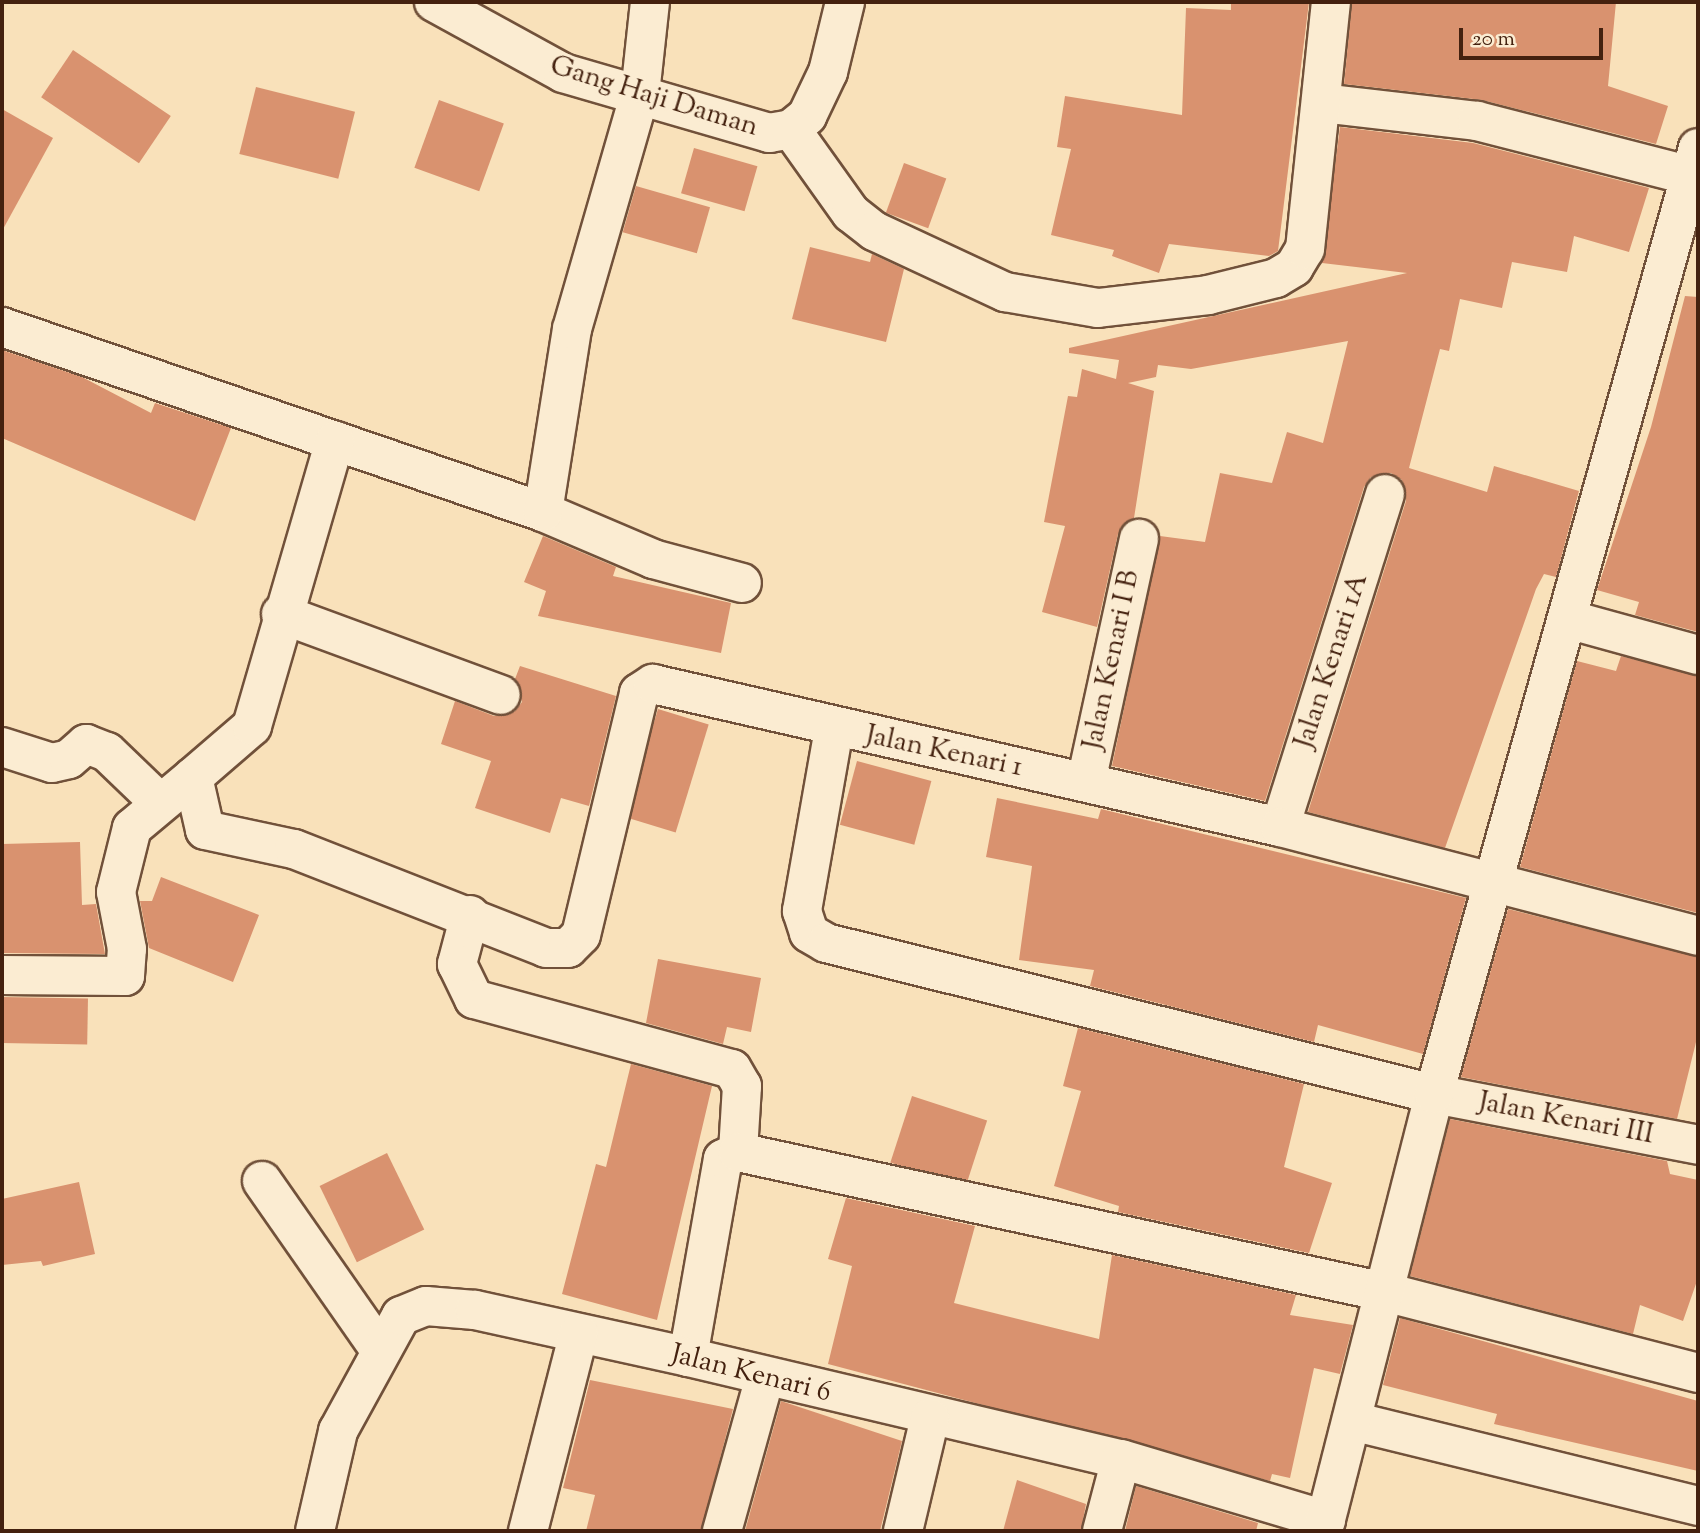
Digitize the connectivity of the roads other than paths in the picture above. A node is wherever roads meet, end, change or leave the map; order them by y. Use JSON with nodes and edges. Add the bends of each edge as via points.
{"nodes":[{"id":1,"x":434,"y":2,"type":"edge"},
{"id":2,"x":650,"y":2,"type":"edge"},
{"id":3,"x":845,"y":2,"type":"edge"},
{"id":4,"x":1331,"y":2,"type":"edge"},
{"id":5,"x":640,"y":94,"type":"junction"},
{"id":6,"x":1322,"y":103,"type":"junction"},
{"id":7,"x":791,"y":129,"type":"junction"},
{"id":8,"x":1694,"y":162,"type":"edge"},
{"id":9,"x":2,"y":327,"type":"edge"},
{"id":10,"x":335,"y":441,"type":"junction"},
{"id":11,"x":1385,"y":494,"type":"dead end"},
{"id":12,"x":543,"y":512,"type":"junction"},
{"id":13,"x":1139,"y":538,"type":"dead end"},
{"id":14,"x":742,"y":583,"type":"dead end"},
{"id":15,"x":281,"y":614,"type":"junction"},
{"id":16,"x":1570,"y":620,"type":"junction"},
{"id":17,"x":1698,"y":655,"type":"edge"},
{"id":18,"x":501,"y":695,"type":"dead end"},
{"id":19,"x":834,"y":729,"type":"junction"},
{"id":20,"x":2,"y":747,"type":"edge"},
{"id":21,"x":193,"y":776,"type":"junction"},
{"id":22,"x":1086,"y":782,"type":"junction"},
{"id":23,"x":159,"y":803,"type":"junction"},
{"id":24,"x":1280,"y":827,"type":"junction"},
{"id":25,"x":1493,"y":884,"type":"junction"},
{"id":26,"x":470,"y":915,"type":"junction"},
{"id":27,"x":1698,"y":936,"type":"edge"},
{"id":28,"x":2,"y":975,"type":"edge"},
{"id":29,"x":1434,"y":1094,"type":"junction"},
{"id":30,"x":1698,"y":1144,"type":"edge"},
{"id":31,"x":738,"y":1152,"type":"junction"},
{"id":32,"x":262,"y":1181,"type":"dead end"},
{"id":33,"x":1385,"y":1292,"type":"junction"},
{"id":34,"x":579,"y":1333,"type":"junction"},
{"id":35,"x":379,"y":1349,"type":"junction"},
{"id":36,"x":688,"y":1357,"type":"junction"},
{"id":37,"x":1698,"y":1373,"type":"edge"},
{"id":38,"x":765,"y":1377,"type":"junction"},
{"id":39,"x":930,"y":1418,"type":"junction"},
{"id":40,"x":1352,"y":1421,"type":"junction"},
{"id":41,"x":1121,"y":1460,"type":"junction"},
{"id":42,"x":1698,"y":1506,"type":"edge"},
{"id":43,"x":1325,"y":1526,"type":"edge"},
{"id":44,"x":315,"y":1531,"type":"edge"},
{"id":45,"x":528,"y":1531,"type":"edge"},
{"id":46,"x":722,"y":1531,"type":"edge"},
{"id":47,"x":903,"y":1531,"type":"edge"},
{"id":48,"x":1102,"y":1531,"type":"edge"}],
"edges":[{"from":1,"to":5,"type":"street","name":"Gang Haji Daman","via":[[563,73]]},
{"from":2,"to":5,"type":"street"},
{"from":3,"to":7,"type":"street","name":"Gang Haji Daman","via":[[828,72],[807,116]]},
{"from":4,"to":6,"type":"street"},
{"from":5,"to":7,"type":"street","name":"Gang Haji Daman","via":[[769,133]]},
{"from":5,"to":12,"type":"street","via":[[572,330]]},
{"from":6,"to":7,"type":"street","via":[[1305,249],[1294,267],[1208,295],[1098,308],[1005,292],[874,231],[851,213]]},
{"from":6,"to":8,"type":"street","via":[[1477,121]]},
{"from":8,"to":16,"type":"street"},
{"from":9,"to":10,"type":"street"},
{"from":10,"to":12,"type":"street"},
{"from":10,"to":15,"type":"street"},
{"from":11,"to":24,"type":"street","name":"Jalan Kenari 1A"},
{"from":12,"to":14,"type":"street","via":[[653,559]]},
{"from":13,"to":22,"type":"street","name":"Jalan Kenari I B"},
{"from":15,"to":18,"type":"street"},
{"from":15,"to":21,"type":"street","via":[[252,726]]},
{"from":16,"to":17,"type":"street"},
{"from":16,"to":25,"type":"street"},
{"from":19,"to":22,"type":"street","name":"Jalan Kenari 1"},
{"from":19,"to":26,"type":"street","name":"Jalan Kenari 1","via":[[653,684],[639,693],[581,935],[568,948],[546,948]]},
{"from":19,"to":29,"type":"street","name":"Jalan Kenari III","via":[[802,911],[809,933],[826,943]]},
{"from":20,"to":23,"type":"street","via":[[52,763],[86,744],[107,752]]},
{"from":21,"to":23,"type":"street"},
{"from":21,"to":26,"type":"street","via":[[205,830],[294,849]]},
{"from":22,"to":24,"type":"street","name":"Jalan Kenari 1"},
{"from":23,"to":28,"type":"street","via":[[132,828],[116,892],[125,976]]},
{"from":24,"to":25,"type":"street","name":"Jalan Kenari 1"},
{"from":25,"to":27,"type":"street","name":"Jalan Kenari 1"},
{"from":25,"to":29,"type":"street"},
{"from":26,"to":31,"type":"street","via":[[457,964],[474,999],[732,1069],[742,1086]]},
{"from":29,"to":30,"type":"street","name":"Jalan Kenari III"},
{"from":29,"to":33,"type":"street"},
{"from":31,"to":33,"type":"street"},
{"from":31,"to":36,"type":"street","via":[[723,1159]]},
{"from":32,"to":35,"type":"street"},
{"from":33,"to":37,"type":"street"},
{"from":33,"to":40,"type":"street"},
{"from":34,"to":35,"type":"street","name":"Jalan Kenari 6","via":[[426,1306],[401,1316]]},
{"from":34,"to":36,"type":"street","name":"Jalan Kenari 6"},
{"from":34,"to":45,"type":"street"},
{"from":35,"to":44,"type":"street","name":"Jalan Kenari 6","via":[[338,1431]]},
{"from":36,"to":38,"type":"street","name":"Jalan Kenari 6"},
{"from":38,"to":39,"type":"street","name":"Jalan Kenari 6"},
{"from":38,"to":46,"type":"street"},
{"from":39,"to":41,"type":"street","name":"Jalan Kenari 6"},
{"from":39,"to":47,"type":"street"},
{"from":40,"to":42,"type":"street"},
{"from":40,"to":43,"type":"street"},
{"from":41,"to":43,"type":"street","name":"Jalan Kenari 6"},
{"from":41,"to":48,"type":"street"}]}
